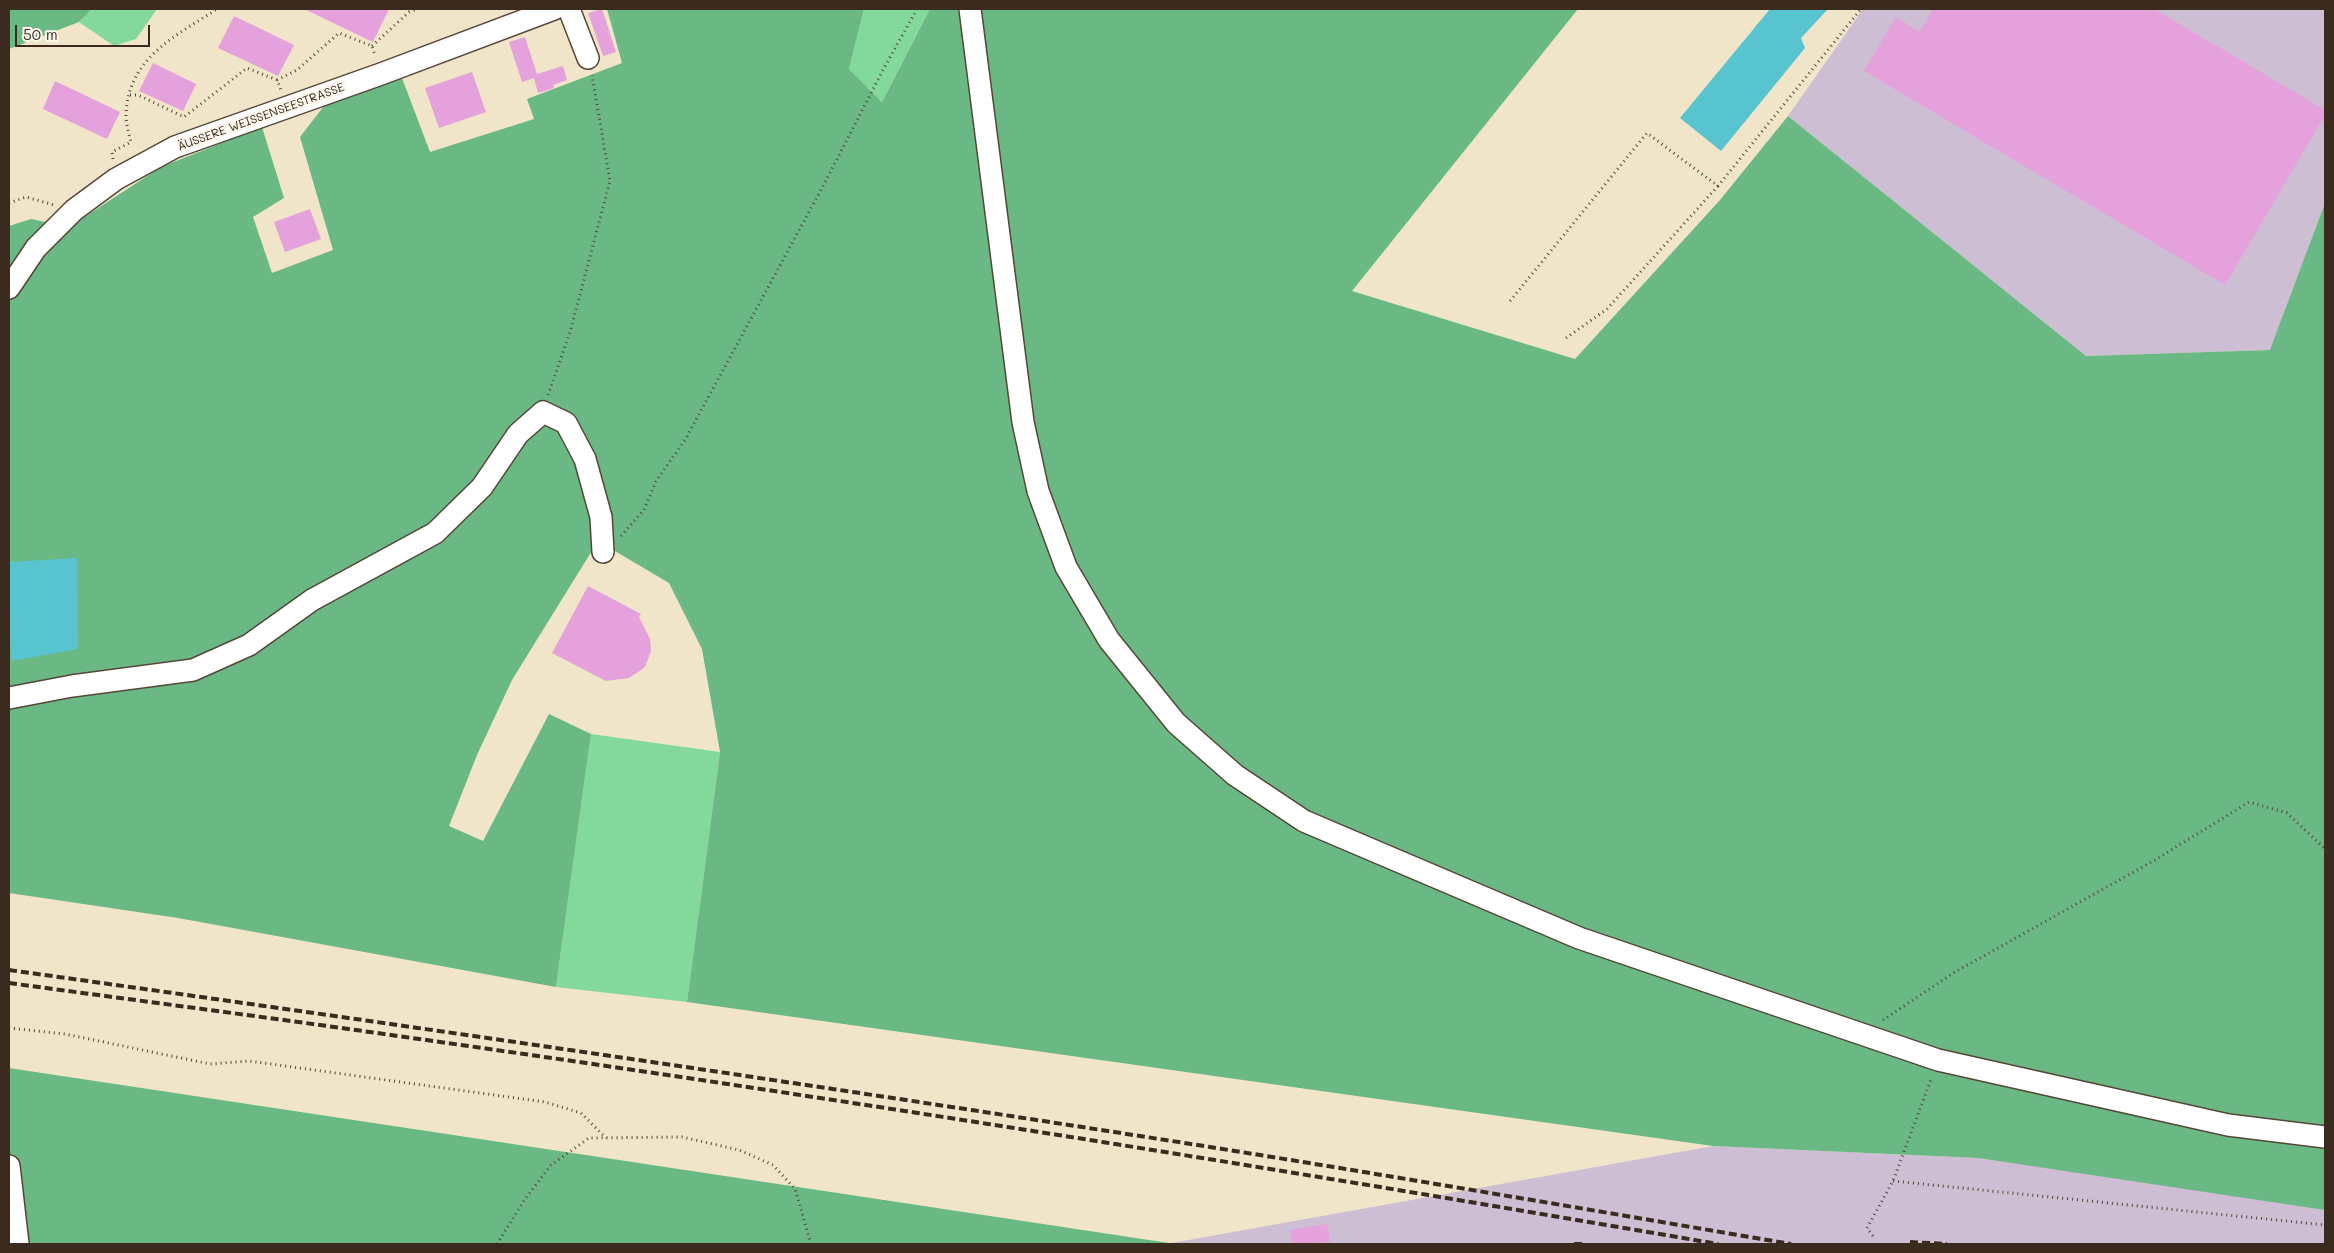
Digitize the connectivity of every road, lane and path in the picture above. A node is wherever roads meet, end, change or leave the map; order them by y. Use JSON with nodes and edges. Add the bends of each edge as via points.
{"nodes":[{"id":1,"x":217,"y":9,"type":"edge"},
{"id":2,"x":417,"y":9,"type":"edge"},
{"id":3,"x":554,"y":9,"type":"edge"},
{"id":4,"x":570,"y":9,"type":"edge"},
{"id":5,"x":918,"y":9,"type":"edge"},
{"id":6,"x":970,"y":9,"type":"edge"},
{"id":7,"x":1860,"y":9,"type":"edge"},
{"id":8,"x":372,"y":46,"type":"junction"},
{"id":9,"x":588,"y":58,"type":"joint"},
{"id":10,"x":381,"y":74,"type":"junction"},
{"id":11,"x":276,"y":80,"type":"junction"},
{"id":12,"x":130,"y":95,"type":"junction"},
{"id":13,"x":288,"y":107,"type":"junction"},
{"id":14,"x":116,"y":179,"type":"junction"},
{"id":15,"x":1718,"y":186,"type":"junction"},
{"id":16,"x":9,"y":203,"type":"edge"},
{"id":17,"x":74,"y":210,"type":"junction"},
{"id":18,"x":9,"y":288,"type":"edge"},
{"id":19,"x":1510,"y":301,"type":"dead end"},
{"id":20,"x":1566,"y":338,"type":"dead end"},
{"id":21,"x":542,"y":412,"type":"junction"},
{"id":22,"x":603,"y":545,"type":"joint"},
{"id":23,"x":9,"y":698,"type":"edge"},
{"id":24,"x":2325,"y":850,"type":"edge"},
{"id":25,"x":9,"y":1028,"type":"edge"},
{"id":26,"x":1862,"y":1034,"type":"junction"},
{"id":27,"x":1938,"y":1060,"type":"junction"},
{"id":28,"x":2325,"y":1137,"type":"edge"},
{"id":29,"x":606,"y":1138,"type":"junction"},
{"id":30,"x":9,"y":1166,"type":"edge"},
{"id":31,"x":1893,"y":1181,"type":"junction"},
{"id":32,"x":2325,"y":1225,"type":"edge"},
{"id":33,"x":1873,"y":1236,"type":"dead end"},
{"id":34,"x":18,"y":1244,"type":"edge"},
{"id":35,"x":498,"y":1244,"type":"edge"},
{"id":36,"x":811,"y":1244,"type":"edge"}],
"edges":[{"from":1,"to":12,"type":"path","via":[[155,50],[133,79]]},
{"from":2,"to":8,"type":"path","via":[[409,12]]},
{"from":3,"to":10,"type":"street","name":"ÄUSSERE WEISSENSEESTRASSE"},
{"from":4,"to":9,"type":"street"},
{"from":5,"to":22,"type":"path","via":[[685,440],[656,481],[644,510],[621,536]]},
{"from":6,"to":26,"type":"street","via":[[1023,422],[1038,492],[1066,567],[1104,632],[1176,723],[1235,775],[1304,821],[1579,938]]},
{"from":7,"to":15,"type":"path"},
{"from":8,"to":10,"type":"path"},
{"from":8,"to":11,"type":"path","via":[[339,33],[297,70]]},
{"from":9,"to":21,"type":"path","via":[[610,181],[570,332]]},
{"from":10,"to":13,"type":"street","name":"ÄUSSERE WEISSENSEESTRASSE"},
{"from":11,"to":12,"type":"path","via":[[247,68],[184,117],[138,95]]},
{"from":11,"to":13,"type":"path"},
{"from":12,"to":14,"type":"path","via":[[126,116],[131,142],[112,152]]},
{"from":13,"to":14,"type":"street","name":"ÄUSSERE WEISSENSEESTRASSE","via":[[175,147]]},
{"from":14,"to":17,"type":"street","name":"ÄUSSERE WEISSENSEESTRASSE"},
{"from":15,"to":19,"type":"path","via":[[1646,133]]},
{"from":15,"to":20,"type":"path","via":[[1607,309]]},
{"from":16,"to":17,"type":"path","via":[[26,197]]},
{"from":17,"to":18,"type":"street","name":"ÄUSSERE WEISSENSEESTRASSE","via":[[36,248]]},
{"from":21,"to":22,"type":"street","via":[[566,423],[585,459],[601,517]]},
{"from":21,"to":23,"type":"street","via":[[518,434],[482,487],[435,533],[312,600],[249,645],[192,670]]},
{"from":24,"to":26,"type":"path","via":[[2287,813],[2249,802],[2155,860],[1954,972]]},
{"from":25,"to":29,"type":"path","via":[[65,1034],[210,1064],[249,1061],[545,1102],[581,1113]]},
{"from":26,"to":27,"type":"street"},
{"from":27,"to":28,"type":"street","via":[[2228,1126]]},
{"from":27,"to":31,"type":"path"},
{"from":29,"to":35,"type":"path","via":[[589,1138],[551,1165],[525,1199]]},
{"from":29,"to":36,"type":"path","via":[[682,1137],[739,1150],[773,1165],[795,1189]]},
{"from":30,"to":34,"type":"street"},
{"from":31,"to":32,"type":"path"},
{"from":31,"to":33,"type":"path","via":[[1867,1228]]}]}
